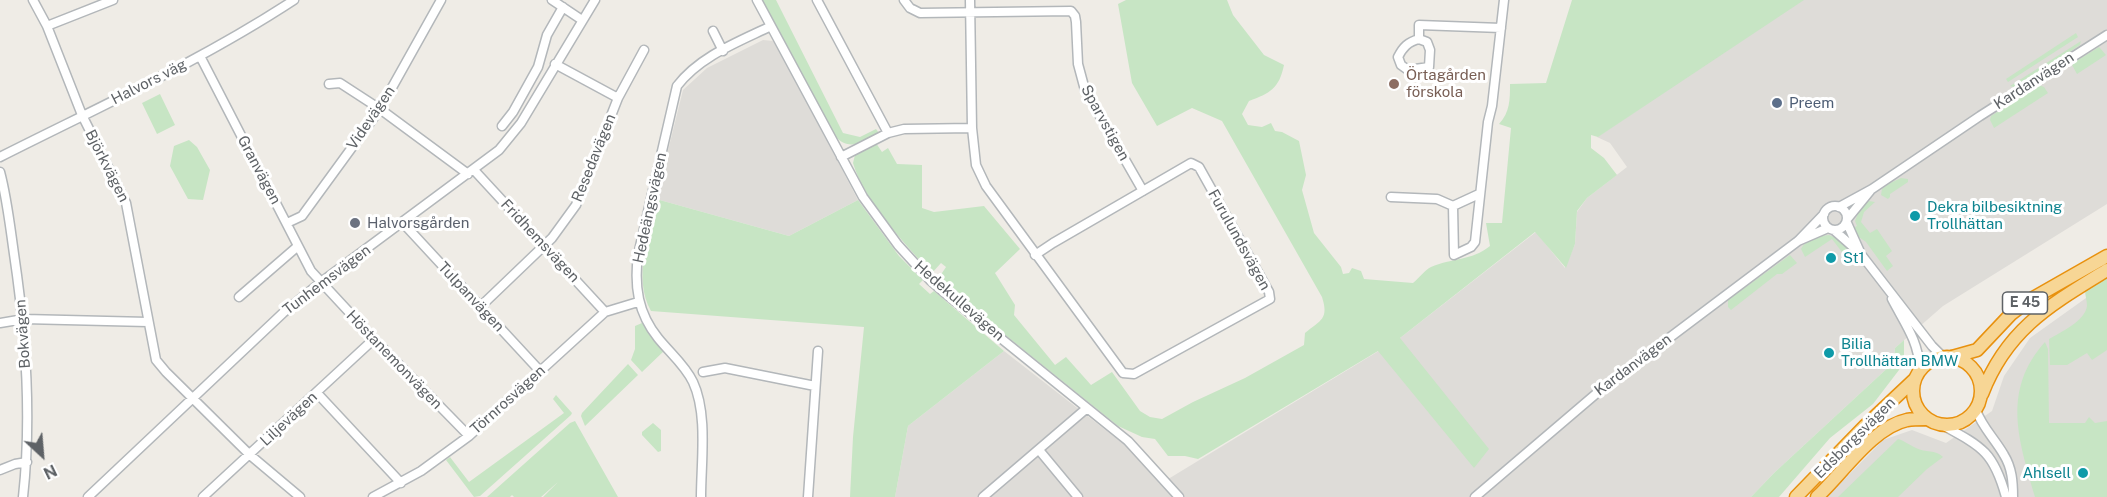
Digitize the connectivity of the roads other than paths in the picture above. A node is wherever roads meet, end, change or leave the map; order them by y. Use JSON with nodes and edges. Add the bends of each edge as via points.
{"nodes":[{"id":1,"x":33,"y":0,"type":"edge"},
{"id":2,"x":113,"y":0,"type":"edge"},
{"id":3,"x":294,"y":0,"type":"edge"},
{"id":4,"x":441,"y":0,"type":"edge"},
{"id":5,"x":552,"y":0,"type":"edge"},
{"id":6,"x":595,"y":0,"type":"edge"},
{"id":7,"x":757,"y":0,"type":"edge"},
{"id":8,"x":817,"y":0,"type":"edge"},
{"id":9,"x":904,"y":0,"type":"edge"},
{"id":10,"x":970,"y":0,"type":"edge"},
{"id":11,"x":1504,"y":0,"type":"edge"},
{"id":12,"x":563,"y":8,"type":"junction"},
{"id":13,"x":969,"y":12,"type":"junction"},
{"id":14,"x":582,"y":20,"type":"junction"},
{"id":15,"x":47,"y":26,"type":"junction"},
{"id":16,"x":771,"y":26,"type":"junction"},
{"id":17,"x":1500,"y":28,"type":"junction"},
{"id":18,"x":712,"y":31,"type":"dead end"},
{"id":19,"x":2107,"y":35,"type":"edge"},
{"id":20,"x":1419,"y":39,"type":"dead end"},
{"id":21,"x":644,"y":50,"type":"dead end"},
{"id":22,"x":723,"y":51,"type":"junction"},
{"id":23,"x":200,"y":56,"type":"junction"},
{"id":24,"x":555,"y":64,"type":"junction"},
{"id":25,"x":329,"y":84,"type":"dead end"},
{"id":26,"x":618,"y":98,"type":"junction"},
{"id":27,"x":380,"y":109,"type":"junction"},
{"id":28,"x":82,"y":115,"type":"junction"},
{"id":29,"x":502,"y":126,"type":"dead end"},
{"id":30,"x":972,"y":128,"type":"junction"},
{"id":31,"x":888,"y":133,"type":"junction"},
{"id":32,"x":841,"y":157,"type":"junction"},
{"id":33,"x":0,"y":158,"type":"edge"},
{"id":34,"x":0,"y":172,"type":"edge"},
{"id":35,"x":471,"y":172,"type":"junction"},
{"id":36,"x":1872,"y":189,"type":"junction"},
{"id":37,"x":1143,"y":191,"type":"junction"},
{"id":38,"x":1479,"y":194,"type":"junction"},
{"id":39,"x":1391,"y":197,"type":"dead end"},
{"id":40,"x":1453,"y":206,"type":"junction"},
{"id":41,"x":1839,"y":207,"type":"junction"},
{"id":42,"x":1824,"y":214,"type":"junction"},
{"id":43,"x":1847,"y":220,"type":"junction"},
{"id":44,"x":287,"y":223,"type":"junction"},
{"id":45,"x":403,"y":223,"type":"junction"},
{"id":46,"x":1831,"y":229,"type":"junction"},
{"id":47,"x":1798,"y":241,"type":"junction"},
{"id":48,"x":298,"y":246,"type":"junction"},
{"id":49,"x":544,"y":246,"type":"junction"},
{"id":50,"x":1860,"y":253,"type":"junction"},
{"id":51,"x":1035,"y":255,"type":"junction"},
{"id":52,"x":2107,"y":256,"type":"edge"},
{"id":53,"x":2107,"y":270,"type":"edge"},
{"id":54,"x":320,"y":283,"type":"junction"},
{"id":55,"x":1890,"y":293,"type":"junction"},
{"id":56,"x":239,"y":297,"type":"dead end"},
{"id":57,"x":639,"y":302,"type":"junction"},
{"id":58,"x":480,"y":307,"type":"junction"},
{"id":59,"x":605,"y":312,"type":"junction"},
{"id":60,"x":24,"y":319,"type":"junction"},
{"id":61,"x":0,"y":322,"type":"edge"},
{"id":62,"x":148,"y":322,"type":"junction"},
{"id":63,"x":374,"y":339,"type":"junction"},
{"id":64,"x":818,"y":351,"type":"dead end"},
{"id":65,"x":1947,"y":357,"type":"junction"},
{"id":66,"x":540,"y":371,"type":"junction"},
{"id":67,"x":703,"y":372,"type":"dead end"},
{"id":68,"x":1918,"y":374,"type":"junction"},
{"id":69,"x":814,"y":386,"type":"junction"},
{"id":70,"x":317,"y":393,"type":"junction"},
{"id":71,"x":192,"y":398,"type":"junction"},
{"id":72,"x":1978,"y":404,"type":"junction"},
{"id":73,"x":1087,"y":408,"type":"junction"},
{"id":74,"x":1926,"y":419,"type":"junction"},
{"id":75,"x":1944,"y":426,"type":"junction"},
{"id":76,"x":469,"y":436,"type":"junction"},
{"id":77,"x":1039,"y":450,"type":"junction"},
{"id":78,"x":250,"y":455,"type":"junction"},
{"id":79,"x":27,"y":462,"type":"junction"},
{"id":80,"x":0,"y":470,"type":"edge"},
{"id":81,"x":401,"y":483,"type":"junction"},
{"id":82,"x":23,"y":497,"type":"edge"},
{"id":83,"x":88,"y":497,"type":"edge"},
{"id":84,"x":203,"y":497,"type":"edge"},
{"id":85,"x":300,"y":497,"type":"edge"},
{"id":86,"x":373,"y":497,"type":"edge"},
{"id":87,"x":701,"y":497,"type":"edge"},
{"id":88,"x":808,"y":497,"type":"edge"},
{"id":89,"x":983,"y":497,"type":"edge"},
{"id":90,"x":1078,"y":497,"type":"edge"},
{"id":91,"x":1179,"y":497,"type":"edge"},
{"id":92,"x":1475,"y":497,"type":"edge"},
{"id":93,"x":1796,"y":497,"type":"edge"},
{"id":94,"x":1817,"y":497,"type":"edge"},
{"id":95,"x":2006,"y":497,"type":"edge"},
{"id":96,"x":2013,"y":497,"type":"edge"}],
"edges":[{"from":1,"to":15,"type":"street","name":"Björkvägen"},
{"from":2,"to":15,"type":"street"},
{"from":3,"to":23,"type":"street","name":"Halvors väg"},
{"from":4,"to":27,"type":"street","name":"Videvägen"},
{"from":5,"to":12,"type":"street"},
{"from":6,"to":14,"type":"street","name":"Tunhemsvägen"},
{"from":7,"to":16,"type":"street","name":"Hedekullevägen"},
{"from":8,"to":31,"type":"street"},
{"from":9,"to":13,"type":"street","via":[[920,13]]},
{"from":10,"to":13,"type":"street","name":"Furulundsvägen"},
{"from":11,"to":17,"type":"street"},
{"from":12,"to":14,"type":"street"},
{"from":12,"to":29,"type":"street","via":[[547,35],[538,67]]},
{"from":13,"to":30,"type":"street","name":"Furulundsvägen"},
{"from":13,"to":37,"type":"street","name":"Sparvstigen","via":[[1071,11],[1075,16],[1078,64],[1085,90]]},
{"from":14,"to":24,"type":"street","name":"Tunhemsvägen"},
{"from":15,"to":28,"type":"street","name":"Björkvägen"},
{"from":16,"to":22,"type":"street","name":"Hedeängsvägen"},
{"from":16,"to":32,"type":"street","name":"Hedekullevägen"},
{"from":17,"to":20,"type":"street","via":[[1419,25]]},
{"from":17,"to":38,"type":"street"},
{"from":18,"to":22,"type":"street"},
{"from":19,"to":36,"type":"street","name":"Kardanvägen"},
{"from":21,"to":26,"type":"street","name":"Resedavägen"},
{"from":22,"to":57,"type":"street","name":"Hedeängsvägen","via":[[693,69],[677,86],[638,255]]},
{"from":23,"to":28,"type":"street","name":"Halvors väg"},
{"from":23,"to":44,"type":"street","name":"Granvägen"},
{"from":24,"to":26,"type":"street"},
{"from":24,"to":35,"type":"street","name":"Tunhemsvägen","via":[[509,140]]},
{"from":25,"to":27,"type":"street","name":"Fridhemsvägen","via":[[340,83]]},
{"from":26,"to":49,"type":"street","name":"Resedavägen","via":[[576,205]]},
{"from":27,"to":35,"type":"street","name":"Fridhemsvägen"},
{"from":27,"to":44,"type":"street","name":"Videvägen","via":[[302,216]]},
{"from":28,"to":33,"type":"street","name":"Halvors väg"},
{"from":28,"to":62,"type":"street","name":"Björkvägen","via":[[126,203]]},
{"from":30,"to":31,"type":"street","via":[[904,129]]},
{"from":30,"to":51,"type":"street","name":"Furulundsvägen","via":[[976,165]]},
{"from":31,"to":32,"type":"street"},
{"from":32,"to":73,"type":"street","name":"Hedekullevägen","via":[[880,222],[930,280]]},
{"from":34,"to":60,"type":"street","name":"Bokvägen"},
{"from":35,"to":45,"type":"street","name":"Tunhemsvägen"},
{"from":35,"to":49,"type":"street","name":"Fridhemsvägen"},
{"from":36,"to":41,"type":"street","name":"Kardanvägen"},
{"from":36,"to":43,"type":"street","name":"Kardanvägen"},
{"from":37,"to":51,"type":"street","name":"Furulundsvägen"},
{"from":37,"to":51,"type":"street","name":"Furulundsvägen","via":[[1191,163],[1199,167],[1269,292],[1269,301],[1128,374],[1123,373]]},
{"from":38,"to":40,"type":"street"},
{"from":38,"to":40,"type":"street","via":[[1475,242],[1454,255]]},
{"from":39,"to":40,"type":"street","via":[[1437,199]]},
{"from":41,"to":42,"type":"street","via":[[1830,207]]},
{"from":41,"to":43,"type":"street"},
{"from":42,"to":46,"type":"street","via":[[1824,222]]},
{"from":42,"to":47,"type":"street","name":"Kardanvägen"},
{"from":43,"to":46,"type":"street","via":[[1842,229]]},
{"from":43,"to":50,"type":"street"},
{"from":44,"to":48,"type":"street","name":"Granvägen"},
{"from":45,"to":54,"type":"street","name":"Tunhemsvägen"},
{"from":45,"to":58,"type":"street","name":"Tulpanvägen"},
{"from":46,"to":47,"type":"street","name":"Kardanvägen"},
{"from":46,"to":50,"type":"street"},
{"from":47,"to":92,"type":"street","name":"Kardanvägen","via":[[1604,387]]},
{"from":48,"to":54,"type":"street","name":"Granvägen"},
{"from":48,"to":56,"type":"street"},
{"from":49,"to":58,"type":"street","name":"Resedavägen"},
{"from":49,"to":59,"type":"street","name":"Fridhemsvägen"},
{"from":50,"to":55,"type":"street"},
{"from":52,"to":65,"type":"highway","number":"E 45","via":[[2028,301],[1977,350]]},
{"from":53,"to":72,"type":"highway","number":"E 45","via":[[2023,328],[1991,370]]},
{"from":54,"to":63,"type":"street","name":"Höstanemonvägen"},
{"from":54,"to":71,"type":"street","name":"Tunhemsvägen"},
{"from":55,"to":65,"type":"street","via":[[1932,346]]},
{"from":55,"to":68,"type":"street","via":[[1919,352]]},
{"from":57,"to":59,"type":"street","name":"Törnrosvägen"},
{"from":57,"to":87,"type":"street","name":"Hedeängsvägen","via":[[658,338],[682,365],[697,392],[702,419]]},
{"from":58,"to":66,"type":"street","name":"Tulpanvägen"},
{"from":59,"to":66,"type":"street","name":"Törnrosvägen"},
{"from":60,"to":61,"type":"street"},
{"from":60,"to":62,"type":"street"},
{"from":60,"to":79,"type":"street","name":"Bokvägen"},
{"from":62,"to":71,"type":"street","name":"Björkvägen","via":[[156,360]]},
{"from":63,"to":70,"type":"street","name":"Liljevägen"},
{"from":63,"to":76,"type":"street","name":"Höstanemonvägen"},
{"from":64,"to":69,"type":"street"},
{"from":65,"to":68,"type":"highway","number":"E 45","via":[[1931,361]]},
{"from":65,"to":72,"type":"highway","via":[[1962,360],[1975,371],[1981,387]]},
{"from":66,"to":76,"type":"street","name":"Törnrosvägen"},
{"from":67,"to":69,"type":"street","via":[[725,368]]},
{"from":68,"to":74,"type":"highway","via":[[1912,392],[1917,409]]},
{"from":68,"to":93,"type":"highway","name":"Edsborgsvägen","number":"E 45"},
{"from":69,"to":88,"type":"street"},
{"from":70,"to":78,"type":"street","name":"Liljevägen"},
{"from":70,"to":81,"type":"street"},
{"from":71,"to":78,"type":"street","name":"Björkvägen"},
{"from":71,"to":83,"type":"street","name":"Tunhemsvägen"},
{"from":72,"to":75,"type":"highway","via":[[1962,422]]},
{"from":72,"to":96,"type":"street","via":[[1980,421],[2010,468]]},
{"from":73,"to":77,"type":"street"},
{"from":73,"to":91,"type":"street","name":"Hedekullevägen","via":[[1128,441]]},
{"from":74,"to":75,"type":"highway"},
{"from":74,"to":94,"type":"highway","name":"Edsborgsvägen","via":[[1890,426]]},
{"from":75,"to":95,"type":"street","via":[[1987,454],[2000,474]]},
{"from":76,"to":81,"type":"street","name":"Törnrosvägen"},
{"from":77,"to":89,"type":"street"},
{"from":77,"to":90,"type":"street"},
{"from":78,"to":84,"type":"street","name":"Liljevägen"},
{"from":78,"to":85,"type":"street","name":"Björkvägen"},
{"from":79,"to":80,"type":"street"},
{"from":79,"to":82,"type":"street","name":"Bokvägen"},
{"from":81,"to":86,"type":"street","name":"Törnrosvägen"}]}
